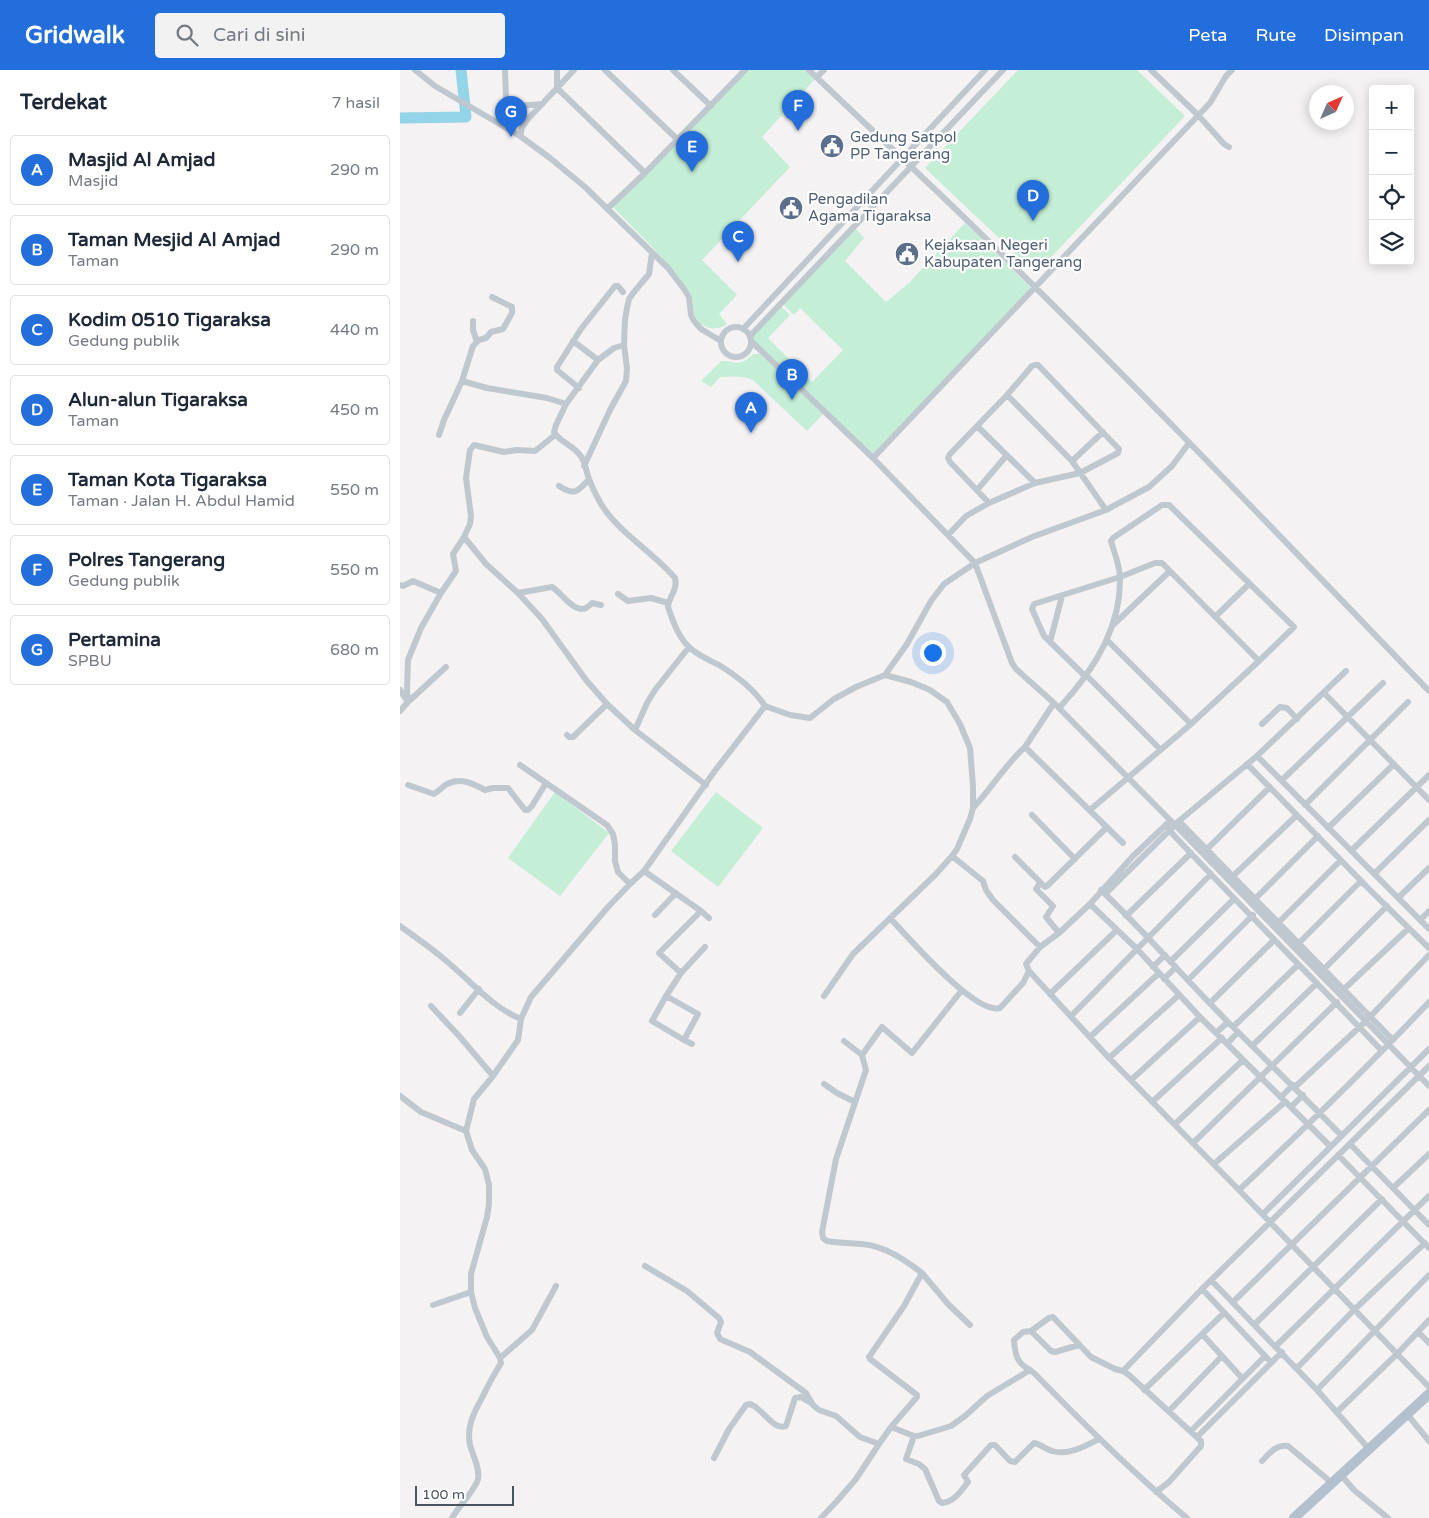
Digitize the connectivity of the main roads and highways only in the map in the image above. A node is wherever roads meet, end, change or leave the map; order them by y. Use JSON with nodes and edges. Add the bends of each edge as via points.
{"nodes":[{"id":1,"x":1429,"y":1394,"type":"edge"},
{"id":2,"x":1294,"y":1518,"type":"edge"}],
"edges":[{"from":1,"to":2,"type":"main road"}]}
